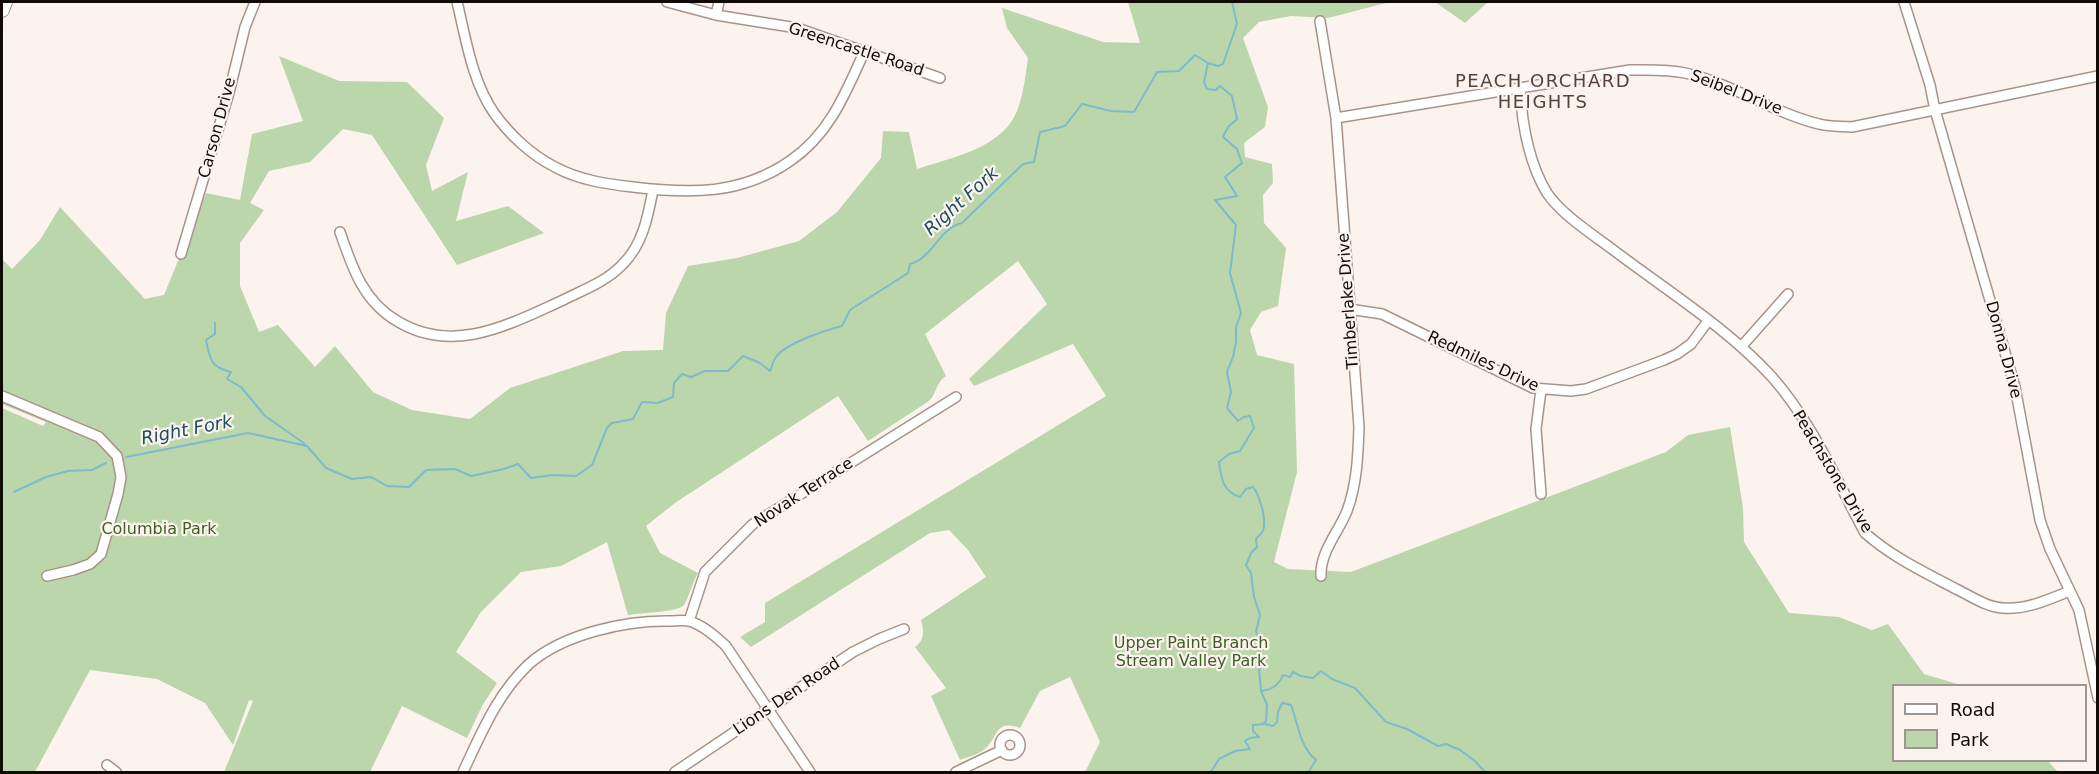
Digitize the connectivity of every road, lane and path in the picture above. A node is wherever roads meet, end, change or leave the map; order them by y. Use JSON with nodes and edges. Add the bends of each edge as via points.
{"nodes":[{"id":1,"x":5,"y":2,"type":"edge"},
{"id":2,"x":255,"y":2,"type":"edge"},
{"id":3,"x":457,"y":2,"type":"edge"},
{"id":4,"x":667,"y":2,"type":"edge"},
{"id":5,"x":719,"y":2,"type":"edge"},
{"id":6,"x":1904,"y":2,"type":"edge"},
{"id":7,"x":2,"y":10,"type":"edge"},
{"id":8,"x":716,"y":15,"type":"junction"},
{"id":9,"x":1320,"y":21,"type":"dead end"},
{"id":10,"x":865,"y":50,"type":"junction"},
{"id":11,"x":2097,"y":76,"type":"edge"},
{"id":12,"x":940,"y":78,"type":"dead end"},
{"id":13,"x":1520,"y":88,"type":"junction"},
{"id":14,"x":1935,"y":110,"type":"junction"},
{"id":15,"x":1336,"y":118,"type":"junction"},
{"id":16,"x":653,"y":190,"type":"junction"},
{"id":17,"x":340,"y":232,"type":"dead end"},
{"id":18,"x":181,"y":254,"type":"dead end"},
{"id":19,"x":1788,"y":294,"type":"dead end"},
{"id":20,"x":1349,"y":309,"type":"junction"},
{"id":21,"x":1708,"y":321,"type":"junction"},
{"id":22,"x":1741,"y":346,"type":"junction"},
{"id":23,"x":1541,"y":390,"type":"junction"},
{"id":24,"x":2,"y":396,"type":"edge"},
{"id":25,"x":956,"y":396,"type":"dead end"},
{"id":26,"x":1541,"y":494,"type":"dead end"},
{"id":27,"x":47,"y":576,"type":"dead end"},
{"id":28,"x":1321,"y":576,"type":"dead end"},
{"id":29,"x":2070,"y":591,"type":"junction"},
{"id":30,"x":689,"y":621,"type":"junction"},
{"id":31,"x":904,"y":629,"type":"dead end"},
{"id":32,"x":2097,"y":698,"type":"edge"},
{"id":33,"x":769,"y":708,"type":"junction"},
{"id":34,"x":1002,"y":750,"type":"dead end"},
{"id":35,"x":107,"y":765,"type":"dead end"},
{"id":36,"x":116,"y":772,"type":"edge"},
{"id":37,"x":463,"y":772,"type":"edge"},
{"id":38,"x":675,"y":772,"type":"edge"},
{"id":39,"x":810,"y":772,"type":"edge"},
{"id":40,"x":956,"y":772,"type":"edge"}],
"edges":[{"from":1,"to":7,"type":"main road"},
{"from":2,"to":18,"type":"street","name":"Carson Drive"},
{"from":3,"to":16,"type":"street","via":[[478,84],[508,130],[552,166],[574,176]]},
{"from":4,"to":8,"type":"street","name":"Greencastle Road"},
{"from":5,"to":8,"type":"street"},
{"from":6,"to":14,"type":"street","name":"Donna Drive"},
{"from":8,"to":10,"type":"street","name":"Greencastle Road","via":[[797,28]]},
{"from":9,"to":15,"type":"street","name":"Timberlake Drive"},
{"from":10,"to":12,"type":"street","name":"Greencastle Road"},
{"from":10,"to":16,"type":"street","via":[[838,110],[816,139],[792,160],[745,184],[683,193]]},
{"from":11,"to":14,"type":"street","name":"Seibel Drive"},
{"from":13,"to":14,"type":"street","name":"Seibel Drive","via":[[1630,70],[1668,70],[1709,80],[1820,124],[1852,127]]},
{"from":13,"to":15,"type":"street","name":"Seibel Drive"},
{"from":13,"to":21,"type":"street","name":"Peachstone Drive","via":[[1532,161],[1548,195],[1595,236]]},
{"from":14,"to":29,"type":"street","name":"Donna Drive","via":[[2015,387],[2040,520]]},
{"from":15,"to":20,"type":"street","name":"Timberlake Drive"},
{"from":16,"to":17,"type":"street","via":[[642,236],[624,264],[602,282],[508,325],[448,337],[396,321],[369,296],[356,276]]},
{"from":19,"to":22,"type":"street"},
{"from":20,"to":23,"type":"street","name":"Redmiles Drive","via":[[1382,314]]},
{"from":20,"to":28,"type":"street","name":"Timberlake Drive","via":[[1359,428],[1356,475],[1347,511],[1321,563]]},
{"from":21,"to":22,"type":"street","name":"Peachstone Drive"},
{"from":21,"to":23,"type":"street","name":"Redmiles Drive","via":[[1691,344],[1664,360],[1586,389]]},
{"from":22,"to":29,"type":"street","name":"Peachstone Drive","via":[[1773,378],[1797,411],[1865,533],[1879,546],[1987,604],[2002,608],[2026,607]]},
{"from":23,"to":26,"type":"street","via":[[1536,429]]},
{"from":24,"to":27,"type":"street","via":[[99,437],[117,456],[121,477],[101,554],[90,564]]},
{"from":25,"to":30,"type":"street","name":"Novak Terrace","via":[[753,524],[705,572]]},
{"from":29,"to":32,"type":"street","name":"Donna Drive","via":[[2079,610]]},
{"from":30,"to":33,"type":"street","via":[[726,646]]},
{"from":30,"to":37,"type":"street","via":[[639,621],[567,640],[548,651],[506,690]]},
{"from":31,"to":33,"type":"street","name":"Lions Den Road","via":[[854,652]]},
{"from":33,"to":38,"type":"street","name":"Lions Den Road"},
{"from":33,"to":39,"type":"street"},
{"from":34,"to":40,"type":"street"},
{"from":35,"to":36,"type":"street"}]}
